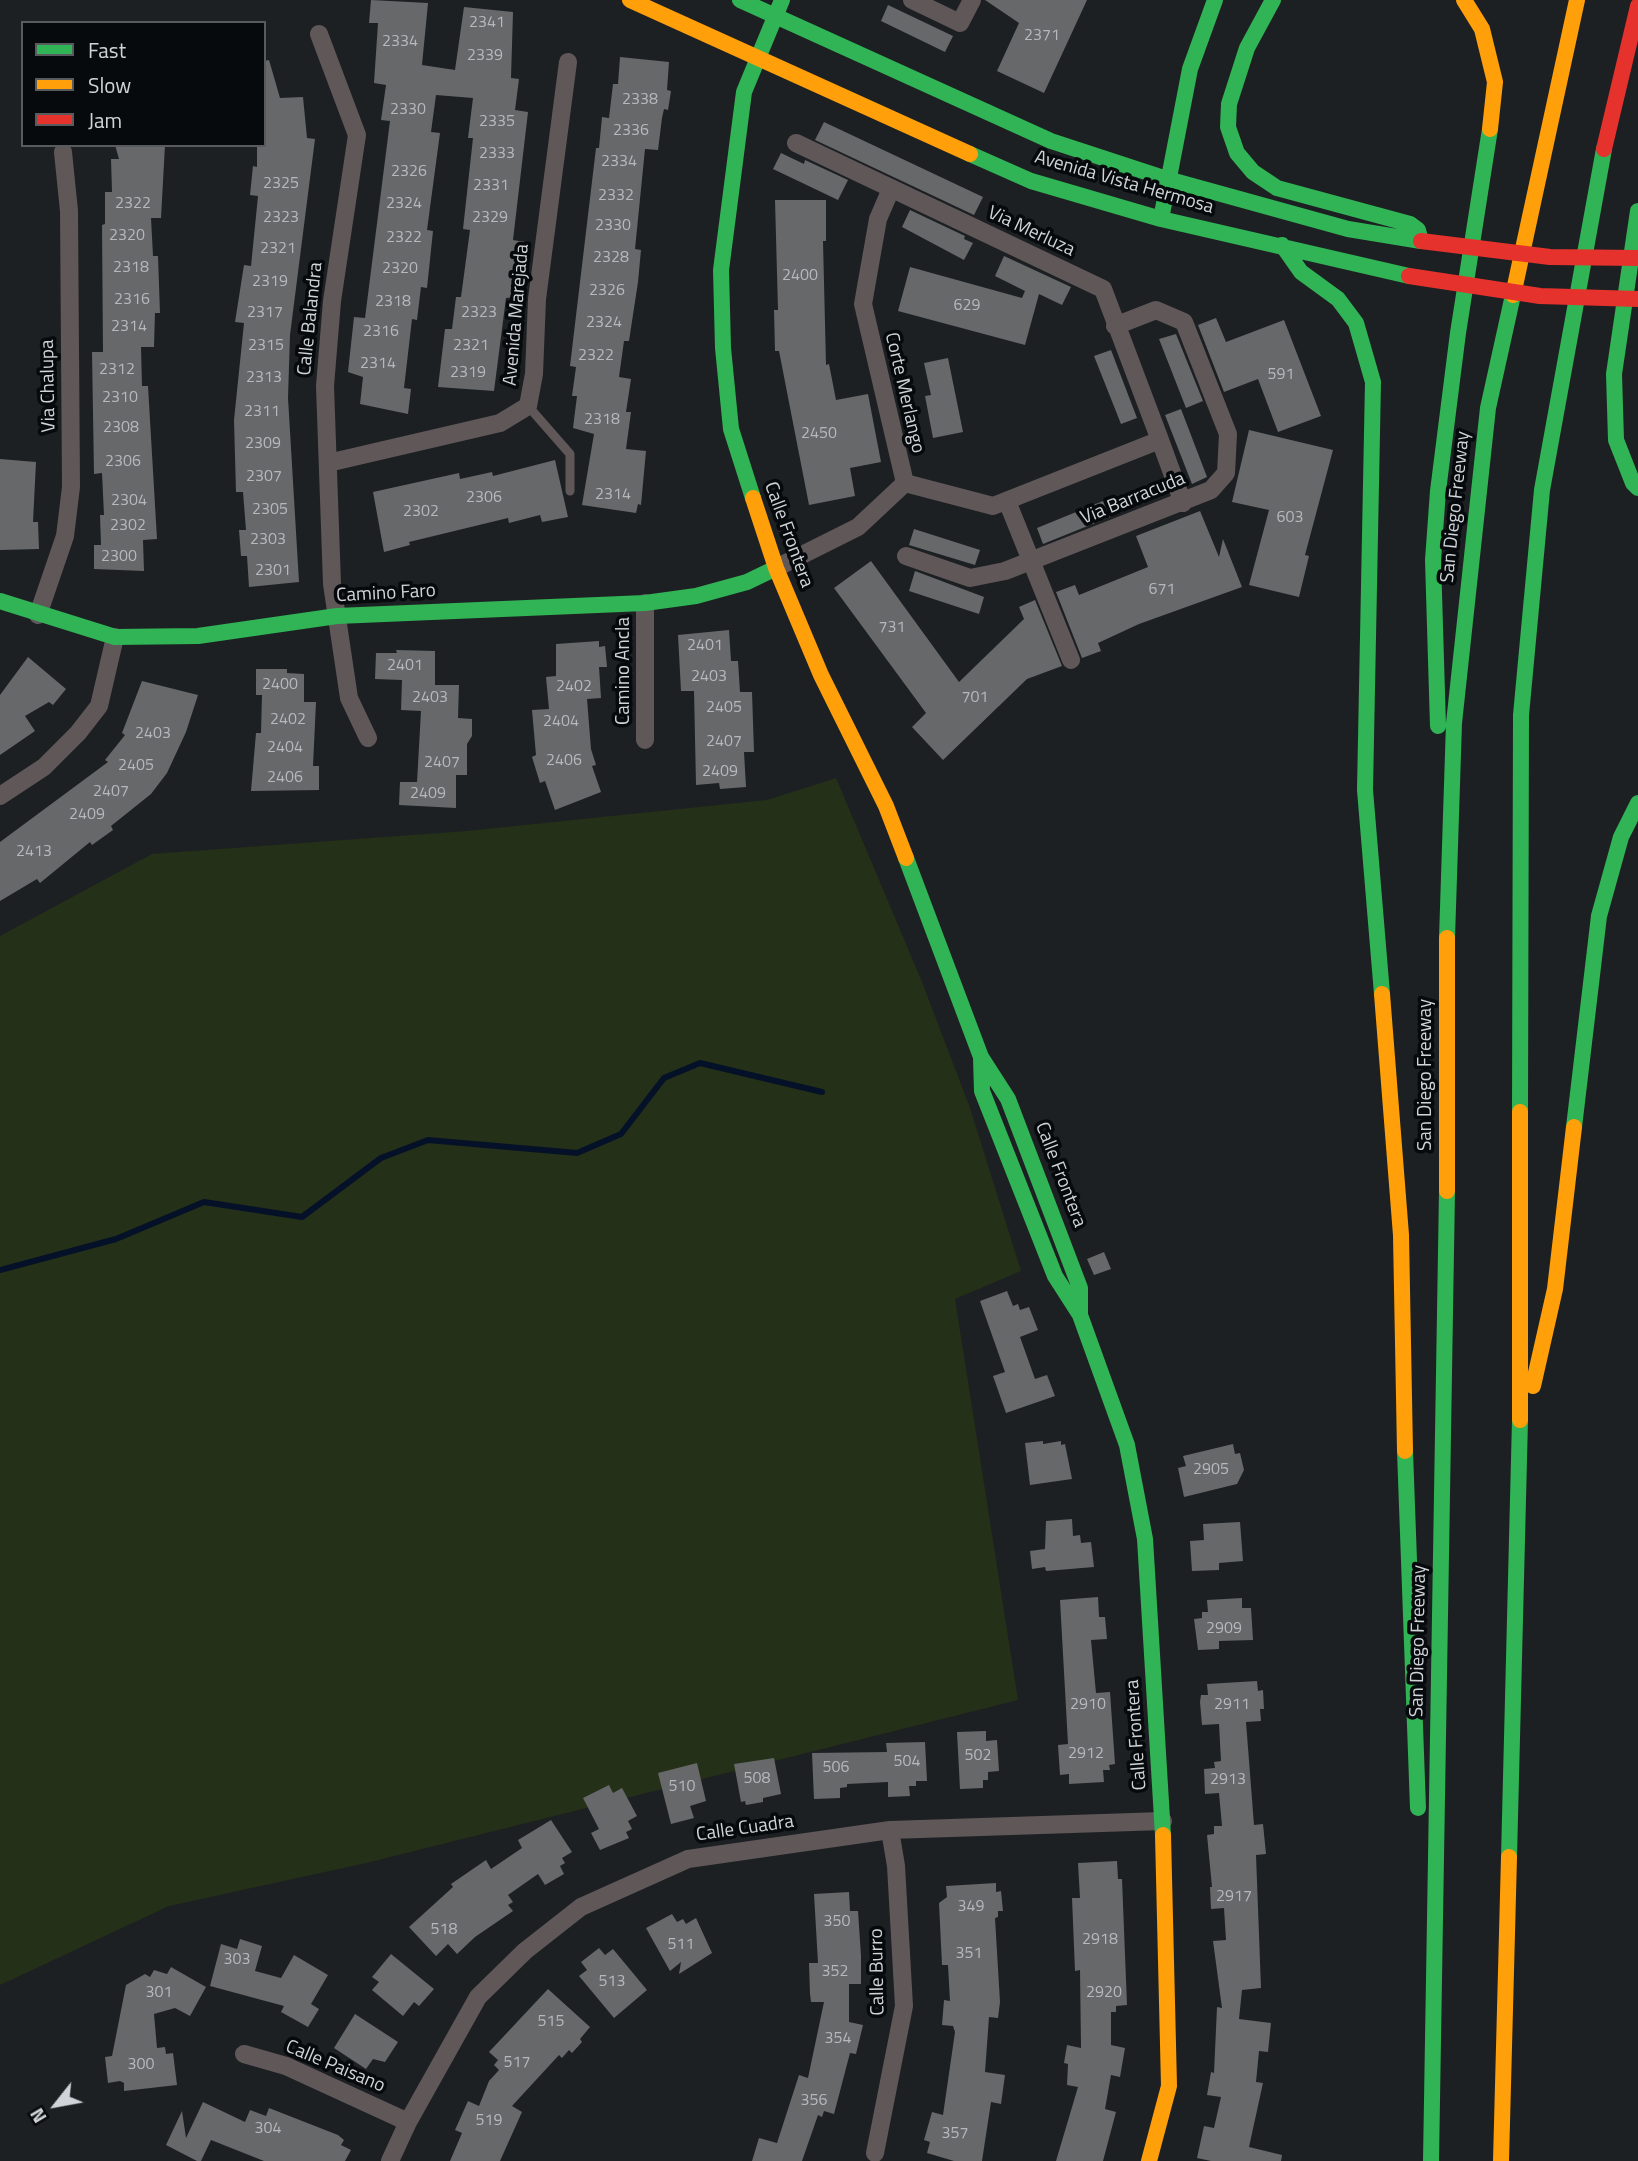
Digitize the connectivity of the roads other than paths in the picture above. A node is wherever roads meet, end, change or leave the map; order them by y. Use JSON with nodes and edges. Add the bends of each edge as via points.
{"nodes":[{"id":1,"x":630,"y":0,"type":"edge"},
{"id":2,"x":740,"y":0,"type":"edge"},
{"id":3,"x":782,"y":0,"type":"edge"},
{"id":4,"x":912,"y":0,"type":"edge"},
{"id":5,"x":972,"y":0,"type":"edge"},
{"id":6,"x":1215,"y":0,"type":"edge"},
{"id":7,"x":1273,"y":0,"type":"edge"},
{"id":8,"x":1464,"y":0,"type":"edge"},
{"id":9,"x":1577,"y":0,"type":"edge"},
{"id":10,"x":1638,"y":6,"type":"edge"},
{"id":11,"x":775,"y":16,"type":"junction"},
{"id":12,"x":319,"y":34,"type":"dead end"},
{"id":13,"x":755,"y":59,"type":"junction"},
{"id":14,"x":568,"y":62,"type":"dead end"},
{"id":15,"x":796,"y":143,"type":"dead end"},
{"id":16,"x":63,"y":152,"type":"dead end"},
{"id":17,"x":1167,"y":179,"type":"junction"},
{"id":18,"x":891,"y":189,"type":"junction"},
{"id":19,"x":1638,"y":211,"type":"edge"},
{"id":20,"x":1161,"y":219,"type":"junction"},
{"id":21,"x":1421,"y":242,"type":"junction"},
{"id":22,"x":1282,"y":245,"type":"junction"},
{"id":23,"x":1638,"y":258,"type":"edge"},
{"id":24,"x":1638,"y":299,"type":"edge"},
{"id":25,"x":1115,"y":326,"type":"junction"},
{"id":26,"x":528,"y":406,"type":"junction"},
{"id":27,"x":1160,"y":440,"type":"junction"},
{"id":28,"x":327,"y":463,"type":"junction"},
{"id":29,"x":905,"y":483,"type":"junction"},
{"id":30,"x":1638,"y":488,"type":"edge"},
{"id":31,"x":570,"y":491,"type":"dead end"},
{"id":32,"x":1007,"y":501,"type":"junction"},
{"id":33,"x":1182,"y":503,"type":"junction"},
{"id":34,"x":906,"y":556,"type":"dead end"},
{"id":35,"x":1032,"y":561,"type":"junction"},
{"id":36,"x":776,"y":568,"type":"junction"},
{"id":37,"x":0,"y":601,"type":"edge"},
{"id":38,"x":645,"y":603,"type":"junction"},
{"id":39,"x":38,"y":615,"type":"junction"},
{"id":40,"x":337,"y":617,"type":"junction"},
{"id":41,"x":115,"y":637,"type":"junction"},
{"id":42,"x":1071,"y":660,"type":"dead end"},
{"id":43,"x":368,"y":738,"type":"dead end"},
{"id":44,"x":645,"y":740,"type":"dead end"},
{"id":45,"x":0,"y":796,"type":"edge"},
{"id":46,"x":1638,"y":803,"type":"edge"},
{"id":47,"x":1447,"y":913,"type":"junction"},
{"id":48,"x":1520,"y":1442,"type":"junction"},
{"id":49,"x":1163,"y":1821,"type":"junction"},
{"id":50,"x":890,"y":1830,"type":"junction"},
{"id":51,"x":1434,"y":2053,"type":"junction"},
{"id":52,"x":244,"y":2054,"type":"dead end"},
{"id":53,"x":408,"y":2122,"type":"junction"},
{"id":54,"x":875,"y":2153,"type":"dead end"},
{"id":55,"x":390,"y":2161,"type":"edge"},
{"id":56,"x":1149,"y":2161,"type":"edge"},
{"id":57,"x":1432,"y":2161,"type":"edge"},
{"id":58,"x":1501,"y":2161,"type":"edge"}],
"edges":[{"from":1,"to":13,"type":"main road","name":"Avenida Vista Hermosa"},
{"from":2,"to":11,"type":"main road","name":"Avenida Vista Hermosa"},
{"from":3,"to":11,"type":"main road","name":"Calle Frontera"},
{"from":4,"to":5,"type":"street","via":[[960,23]]},
{"from":6,"to":17,"type":"main road","via":[[1190,69]]},
{"from":7,"to":21,"type":"main road","via":[[1247,48],[1229,104],[1228,127],[1237,153],[1253,172],[1277,188],[1410,224],[1418,230]]},
{"from":8,"to":47,"type":"main road","via":[[1482,29],[1494,82],[1489,144],[1458,333],[1433,561]]},
{"from":9,"to":47,"type":"main road","name":"San Diego Freeway","via":[[1488,408],[1454,723]]},
{"from":10,"to":48,"type":"main road","via":[[1600,166],[1542,490],[1521,715]]},
{"from":11,"to":13,"type":"main road","name":"Calle Frontera"},
{"from":11,"to":17,"type":"main road","name":"Avenida Vista Hermosa","via":[[1051,141]]},
{"from":12,"to":28,"type":"street","name":"Calle Balandra","via":[[357,135],[324,386]]},
{"from":13,"to":20,"type":"main road","name":"Avenida Vista Hermosa","via":[[1031,181]]},
{"from":13,"to":36,"type":"main road","name":"Calle Frontera","via":[[744,92],[721,270],[723,348],[731,429]]},
{"from":14,"to":26,"type":"street","name":"Avenida Marejada"},
{"from":15,"to":18,"type":"street","name":"Via Merluza"},
{"from":16,"to":39,"type":"street","name":"Via Chalupa","via":[[69,211],[71,486],[65,536]]},
{"from":17,"to":20,"type":"main road"},
{"from":17,"to":21,"type":"main road","name":"Avenida Vista Hermosa","via":[[1348,229]]},
{"from":18,"to":25,"type":"street","name":"Via Merluza","via":[[1103,289]]},
{"from":18,"to":29,"type":"street","name":"Corte Merlango","via":[[878,219],[863,304]]},
{"from":19,"to":30,"type":"main road","via":[[1614,374],[1616,440]]},
{"from":20,"to":22,"type":"main road","name":"Avenida Vista Hermosa"},
{"from":21,"to":23,"type":"main road","name":"Avenida Vista Hermosa","bridge":true,"via":[[1550,257]]},
{"from":22,"to":24,"type":"main road","name":"Avenida Vista Hermosa","bridge":true,"via":[[1409,276],[1540,296]]},
{"from":22,"to":51,"type":"main road","via":[[1301,272],[1338,299],[1356,323],[1373,382],[1364,790],[1401,1235],[1407,1546]]},
{"from":25,"to":27,"type":"street","name":"Via Merluza"},
{"from":25,"to":33,"type":"street","name":"Via Barracuda","via":[[1156,310],[1184,322],[1228,434],[1226,473],[1211,490]]},
{"from":26,"to":28,"type":"street","name":"Avenida Marejada","via":[[500,423]]},
{"from":26,"to":31,"type":"lane","via":[[570,454]]},
{"from":27,"to":32,"type":"street","name":"Corte Merlango"},
{"from":27,"to":33,"type":"street"},
{"from":28,"to":40,"type":"street","name":"Calle Balandra"},
{"from":29,"to":32,"type":"street","name":"Corte Merlango","via":[[993,506]]},
{"from":29,"to":36,"type":"street","via":[[858,527]]},
{"from":32,"to":35,"type":"street"},
{"from":33,"to":35,"type":"street","name":"Via Barracuda"},
{"from":34,"to":35,"type":"street","name":"Via Barracuda","via":[[970,578]]},
{"from":35,"to":42,"type":"street"},
{"from":36,"to":38,"type":"main road","name":"Camino Faro","via":[[722,589]]},
{"from":36,"to":49,"type":"main road","name":"Calle Frontera","via":[[821,675],[886,806],[981,1057],[1013,1111],[1080,1288],[1080,1315],[1128,1445],[1145,1539]]},
{"from":37,"to":39,"type":"main road","name":"Camino Faro"},
{"from":38,"to":40,"type":"main road","name":"Camino Faro"},
{"from":38,"to":44,"type":"street","name":"Camino Ancla"},
{"from":39,"to":41,"type":"main road","name":"Camino Faro"},
{"from":40,"to":41,"type":"main road","name":"Camino Faro","via":[[198,636]]},
{"from":40,"to":43,"type":"street","name":"Calle Balandra","via":[[349,698]]},
{"from":41,"to":45,"type":"street","via":[[99,706],[44,766]]},
{"from":46,"to":48,"type":"main road","via":[[1621,837],[1599,916],[1555,1289]]},
{"from":47,"to":51,"type":"main road","name":"San Diego Freeway"},
{"from":48,"to":58,"type":"main road"},
{"from":49,"to":50,"type":"street","name":"Calle Cuadra"},
{"from":49,"to":56,"type":"main road","name":"Calle Frontera","via":[[1169,2085]]},
{"from":50,"to":53,"type":"street","name":"Calle Cuadra","via":[[688,1858],[581,1907],[525,1951],[478,1997]]},
{"from":50,"to":54,"type":"street","name":"Calle Burro","via":[[904,2006]]},
{"from":51,"to":57,"type":"main road","name":"San Diego Freeway"},
{"from":52,"to":53,"type":"street","name":"Calle Paisano","via":[[286,2066]]},
{"from":53,"to":55,"type":"street","name":"Calle Cuadra"}]}
